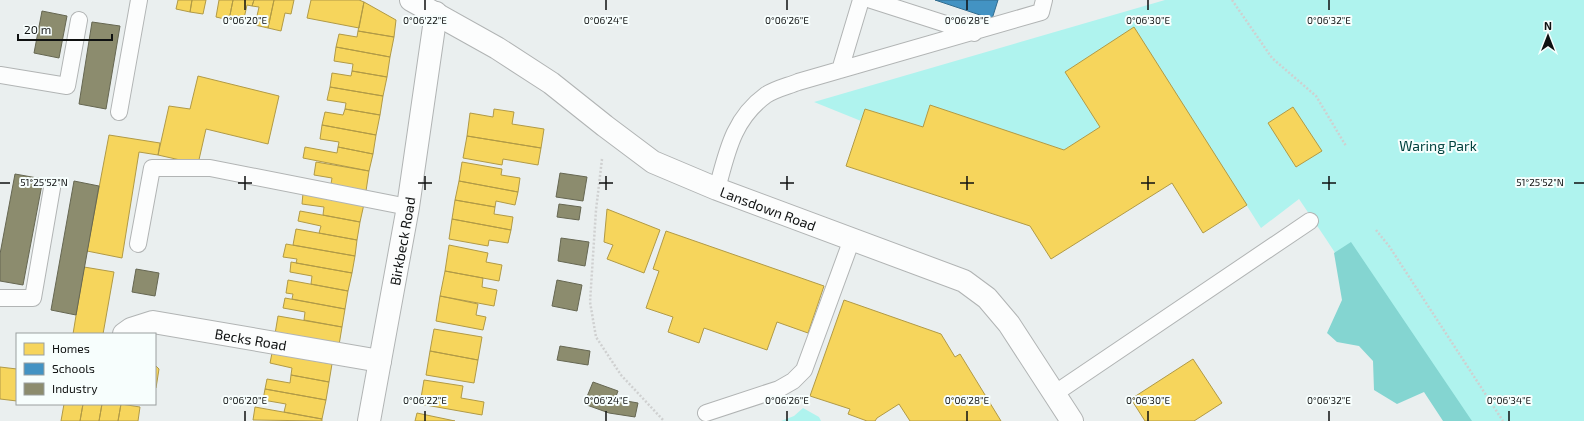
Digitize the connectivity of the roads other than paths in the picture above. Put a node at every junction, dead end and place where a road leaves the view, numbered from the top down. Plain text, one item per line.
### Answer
1 (139, 0) edge
2 (411, 0) edge
3 (861, 0) edge
4 (871, 0) edge
5 (1044, 0) edge
6 (436, 13) junction
7 (80, 20) dead end
8 (974, 33) junction
9 (840, 70) junction
10 (0, 75) edge
11 (120, 112) dead end
12 (52, 188) dead end
13 (717, 189) junction
14 (408, 207) junction
15 (1310, 221) dead end
16 (852, 239) junction
17 (138, 244) dead end
18 (0, 298) edge
19 (125, 333) edge
20 (380, 361) junction
21 (1054, 394) junction
22 (706, 413) dead end
23 (368, 421) edge
24 (1072, 421) edge

1 - 11 lane
2 - 6 street, Lansdown Road
3 - 9 lane
4 - 8 lane
5 - 8 lane
6 - 13 street, Lansdown Road
6 - 14 street, Birkbeck Road
7 - 10 lane
8 - 9 lane
9 - 13 lane
12 - 18 lane
13 - 16 street, Lansdown Road
14 - 17 lane
14 - 20 street, Birkbeck Road
15 - 21 lane
16 - 21 street, Lansdown Road
16 - 22 lane
19 - 20 street, Becks Road
20 - 23 street, Birkbeck Road
21 - 24 street, Lansdown Road

